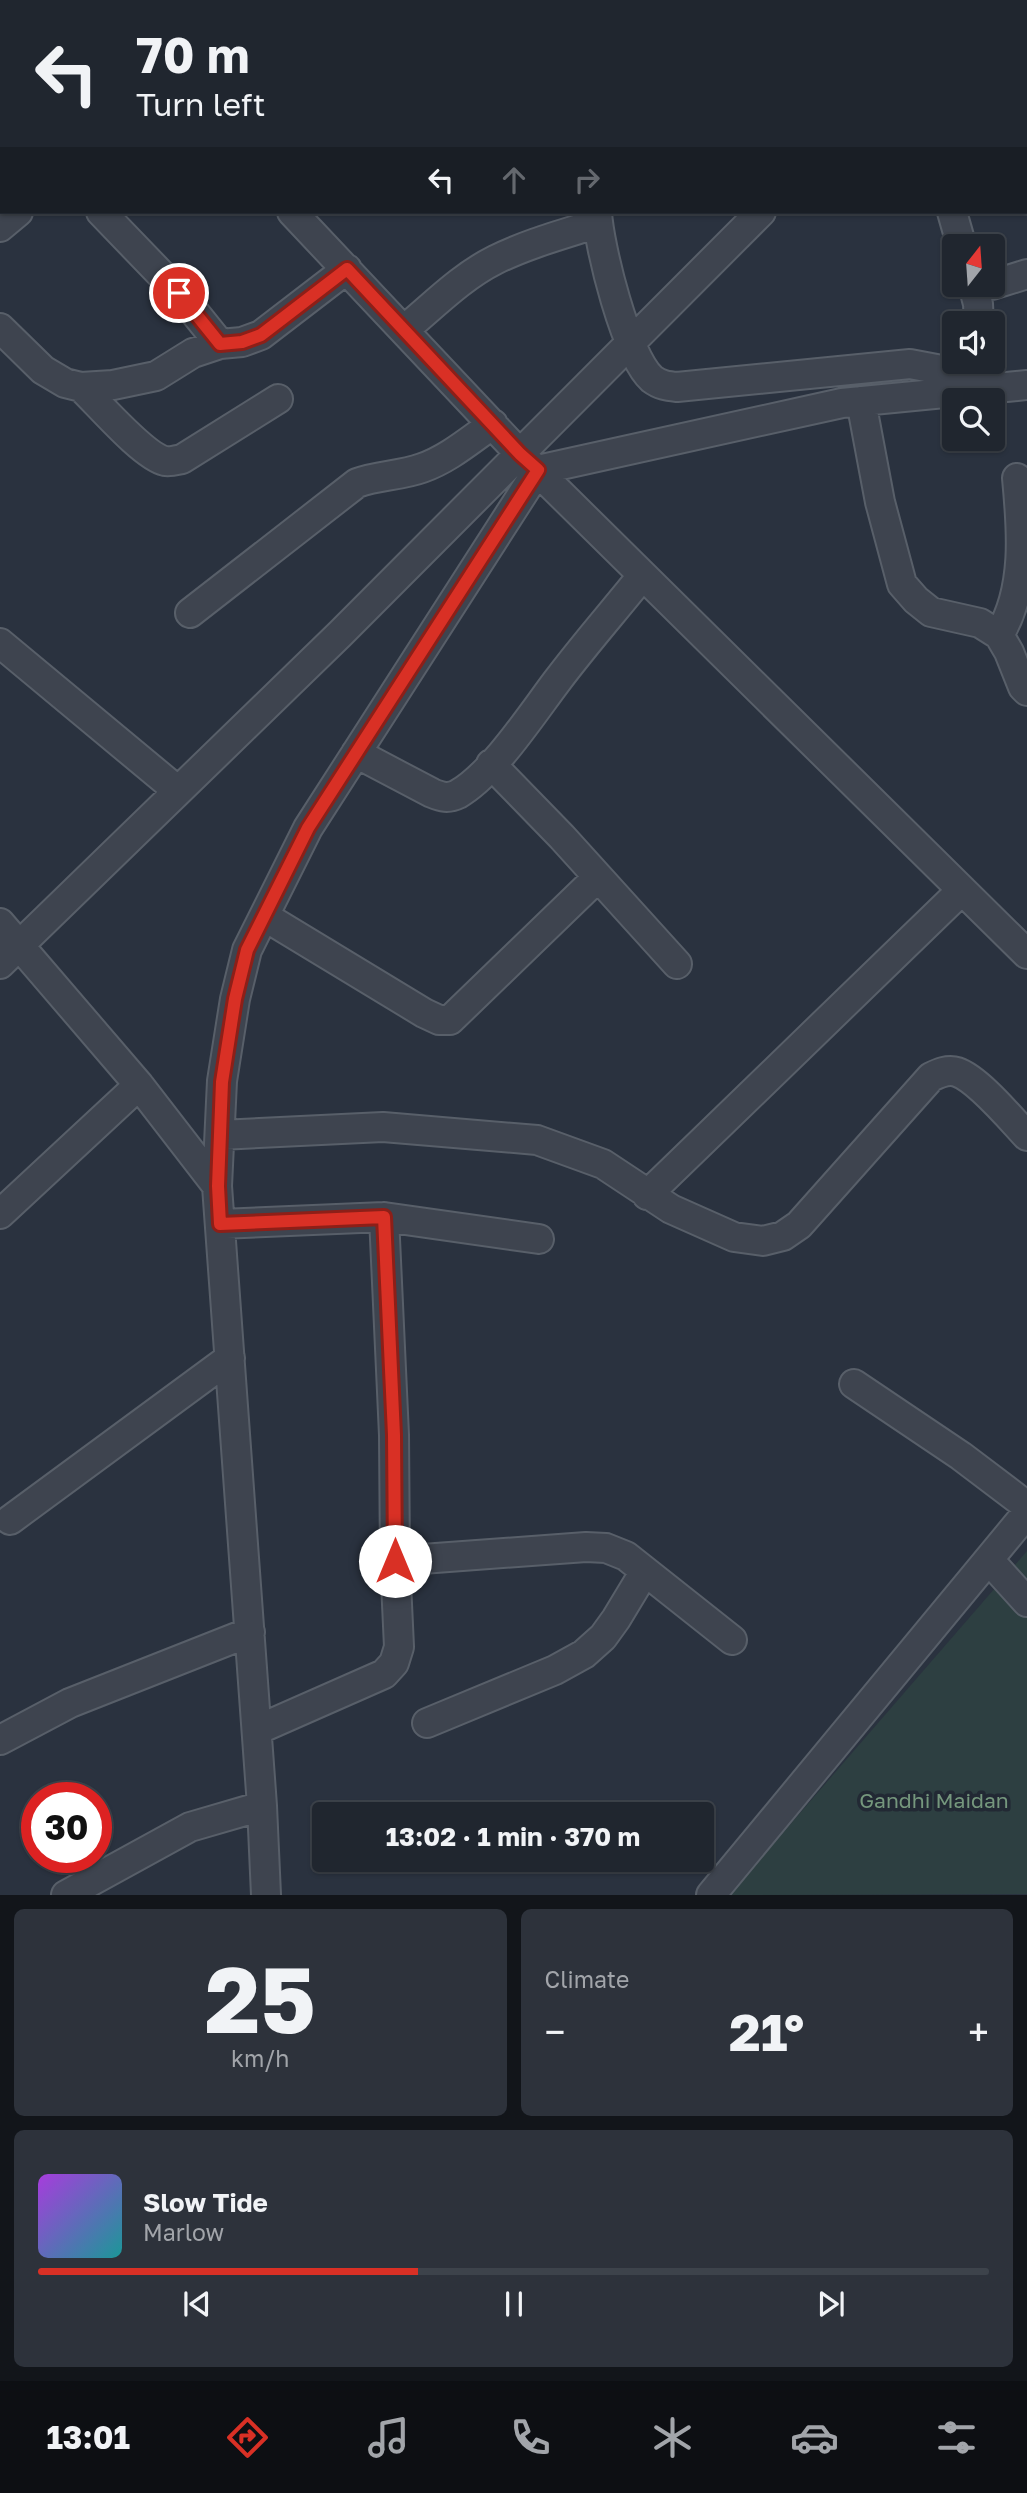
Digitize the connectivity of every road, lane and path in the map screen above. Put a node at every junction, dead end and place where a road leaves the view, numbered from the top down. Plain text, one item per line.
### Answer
1 (16, 214) edge
2 (103, 214) edge
3 (294, 214) edge
4 (759, 214) edge
5 (953, 214) edge
6 (598, 218) edge
7 (0, 227) edge
8 (958, 234) edge
9 (347, 269) junction
10 (1027, 274) edge
11 (1005, 280) edge
12 (0, 328) edge
13 (404, 330) junction
14 (220, 344) junction
15 (629, 344) junction
16 (1027, 385) edge
17 (81, 387) junction
18 (971, 388) edge
19 (995, 388) edge
20 (942, 393) edge
21 (278, 399) dead end
22 (861, 401) junction
23 (493, 424) junction
24 (529, 462) junction
25 (1017, 478) dead end
26 (642, 576) junction
27 (190, 613) dead end
28 (999, 635) junction
29 (0, 643) edge
30 (1027, 691) edge
31 (356, 753) junction
32 (491, 764) junction
33 (178, 791) junction
34 (598, 877) junction
35 (962, 890) junction
36 (264, 916) junction
37 (0, 923) edge
38 (1027, 954) edge
39 (10, 955) edge
40 (677, 964) dead end
41 (139, 1085) junction
42 (220, 1135) junction
43 (1027, 1136) edge
44 (218, 1186) junction
45 (647, 1195) junction
46 (0, 1214) edge
47 (384, 1217) junction
48 (220, 1224) junction
49 (539, 1239) dead end
50 (230, 1357) junction
51 (854, 1384) dead end
52 (1027, 1506) edge
53 (1027, 1513) edge
54 (10, 1520) dead end
55 (989, 1560) junction
56 (395, 1561) junction
57 (645, 1571) junction
58 (1027, 1602) edge
59 (250, 1632) junction
60 (732, 1640) dead end
61 (428, 1723) dead end
62 (257, 1730) junction
63 (0, 1740) edge
64 (262, 1806) junction
65 (66, 1895) edge
66 (266, 1895) edge
67 (711, 1895) edge

1 - 7 street
2 - 14 street
3 - 9 street
4 - 15 street
5 - 8 street
6 - 13 street
6 - 15 street
9 - 13 street
9 - 14 street
10 - 11 street
12 - 17 street
13 - 23 street
14 - 17 street
15 - 18 street
15 - 24 street
16 - 19 street
17 - 21 street
20 - 22 street
22 - 24 street
22 - 28 street
23 - 24 street
23 - 27 street
24 - 26 street
24 - 31 street
24 - 33 street
25 - 28 street
26 - 32 street
26 - 35 street
28 - 30 street
29 - 33 street
31 - 32 street
31 - 36 street
32 - 34 street
33 - 39 street
34 - 36 street
34 - 40 street
35 - 38 street
35 - 45 street
36 - 42 street
37 - 39 street
39 - 41 street
41 - 44 street
41 - 46 street
42 - 44 street
42 - 45 street
43 - 45 street
44 - 48 street
47 - 48 street
47 - 49 street
47 - 56 street
48 - 50 street
50 - 54 street
50 - 59 street
51 - 52 street
53 - 55 street
55 - 58 street
55 - 67 street
56 - 57 street
56 - 62 street
57 - 60 street
57 - 61 street
59 - 62 street
59 - 63 street
62 - 64 street
64 - 65 street
64 - 66 street

